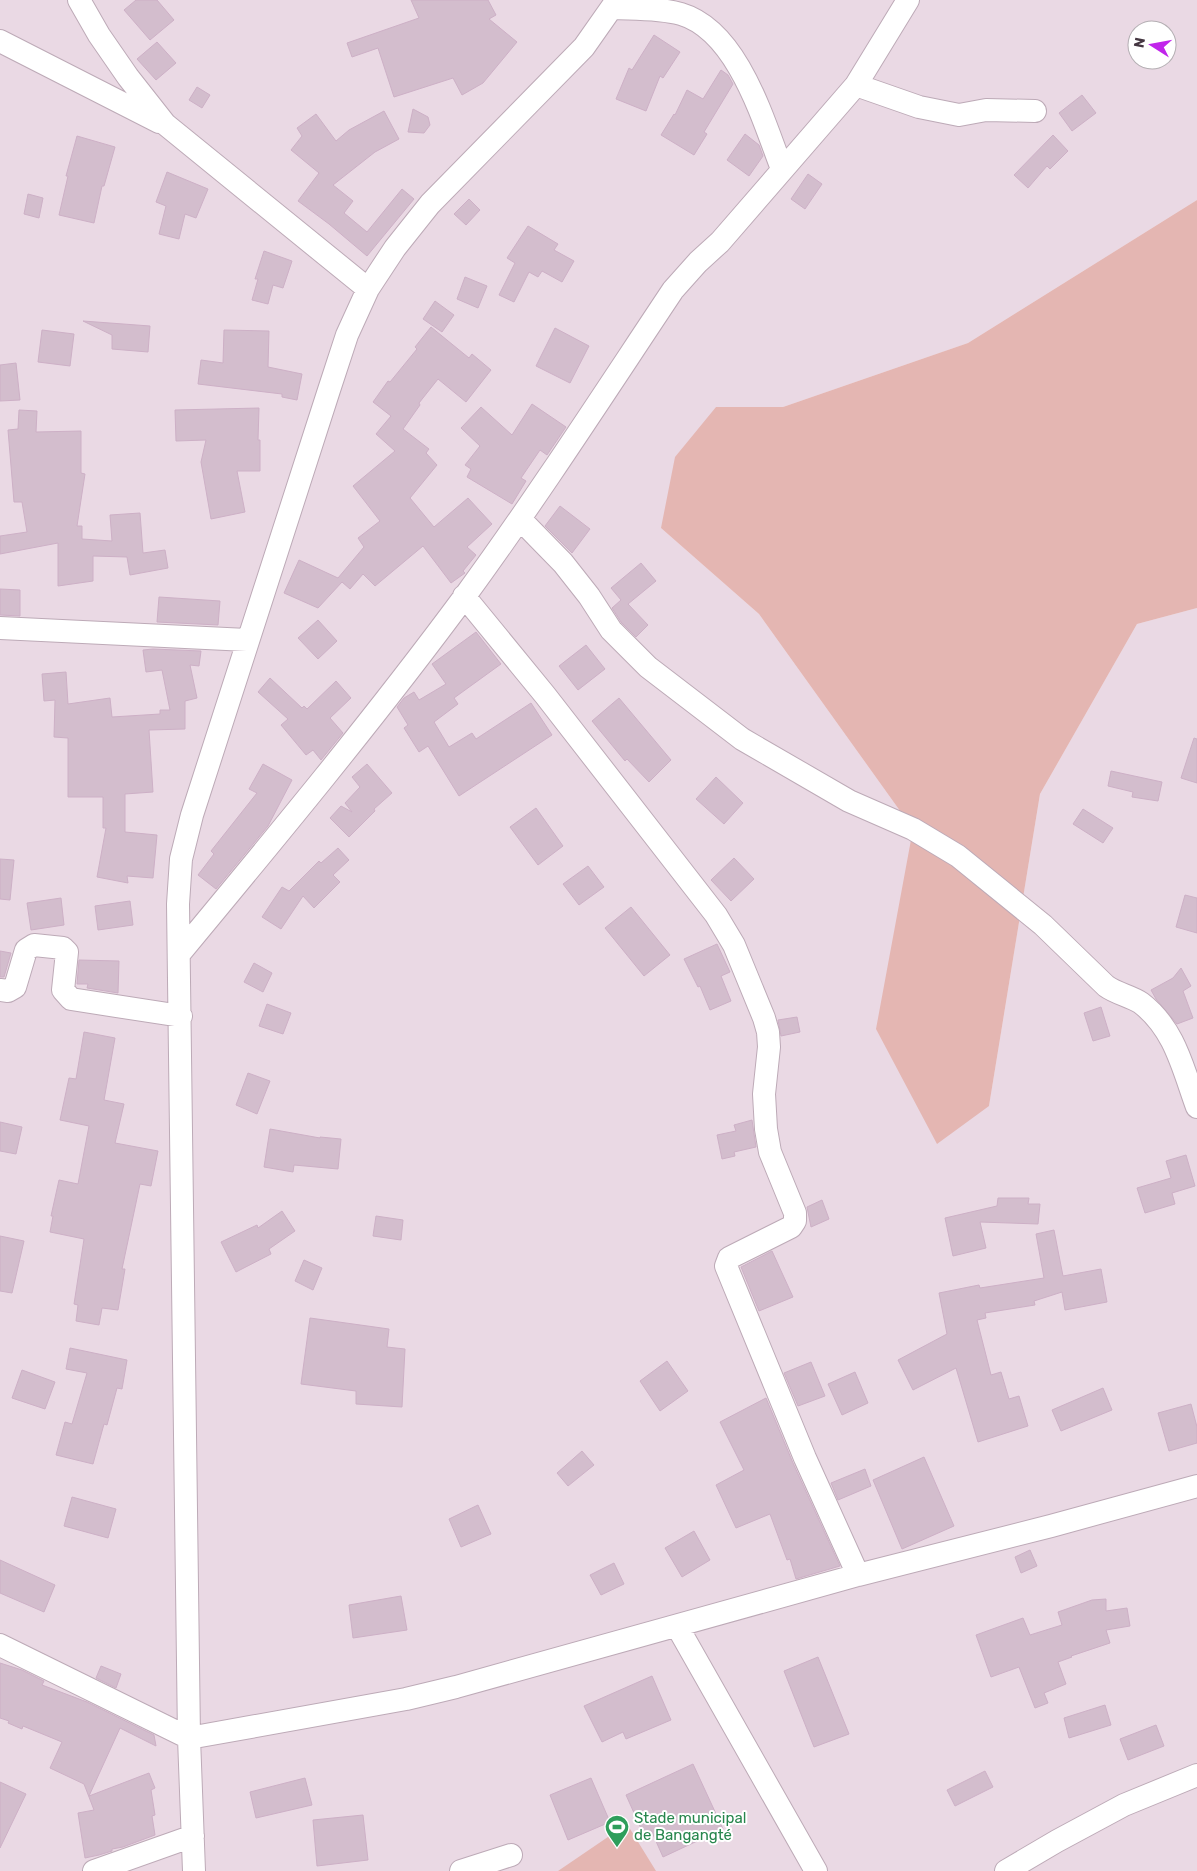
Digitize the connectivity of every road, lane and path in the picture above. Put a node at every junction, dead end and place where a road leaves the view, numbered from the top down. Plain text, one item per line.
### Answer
1 (79, 0) edge
2 (908, 0) edge
3 (615, 4) edge
4 (0, 41) edge
5 (856, 85) junction
6 (1035, 111) dead end
7 (165, 124) junction
8 (782, 169) junction
9 (368, 289) junction
10 (520, 520) junction
11 (464, 596) junction
12 (0, 628) edge
13 (247, 640) junction
14 (180, 953) junction
15 (0, 990) edge
16 (181, 1016) junction
17 (1197, 1108) edge
18 (1197, 1486) edge
19 (858, 1576) junction
20 (677, 1626) junction
21 (0, 1645) edge
22 (189, 1738) junction
23 (1197, 1775) edge
24 (193, 1836) junction
25 (511, 1855) dead end
26 (94, 1871) edge
27 (194, 1871) edge
28 (460, 1871) edge
29 (816, 1871) edge
30 (1006, 1871) edge

1 - 7 street
2 - 5 street
3 - 8 street
3 - 9 street
4 - 7 street
5 - 6 street
5 - 8 street
7 - 9 street
8 - 10 street
9 - 13 street
10 - 11 street
10 - 17 street
11 - 14 street
11 - 19 street
12 - 13 street
13 - 14 street
14 - 16 street
15 - 16 street
16 - 22 street
18 - 19 street
19 - 20 street
20 - 22 street
20 - 29 street
21 - 22 street
22 - 24 street
23 - 30 street
24 - 26 street
24 - 27 street
25 - 28 street

